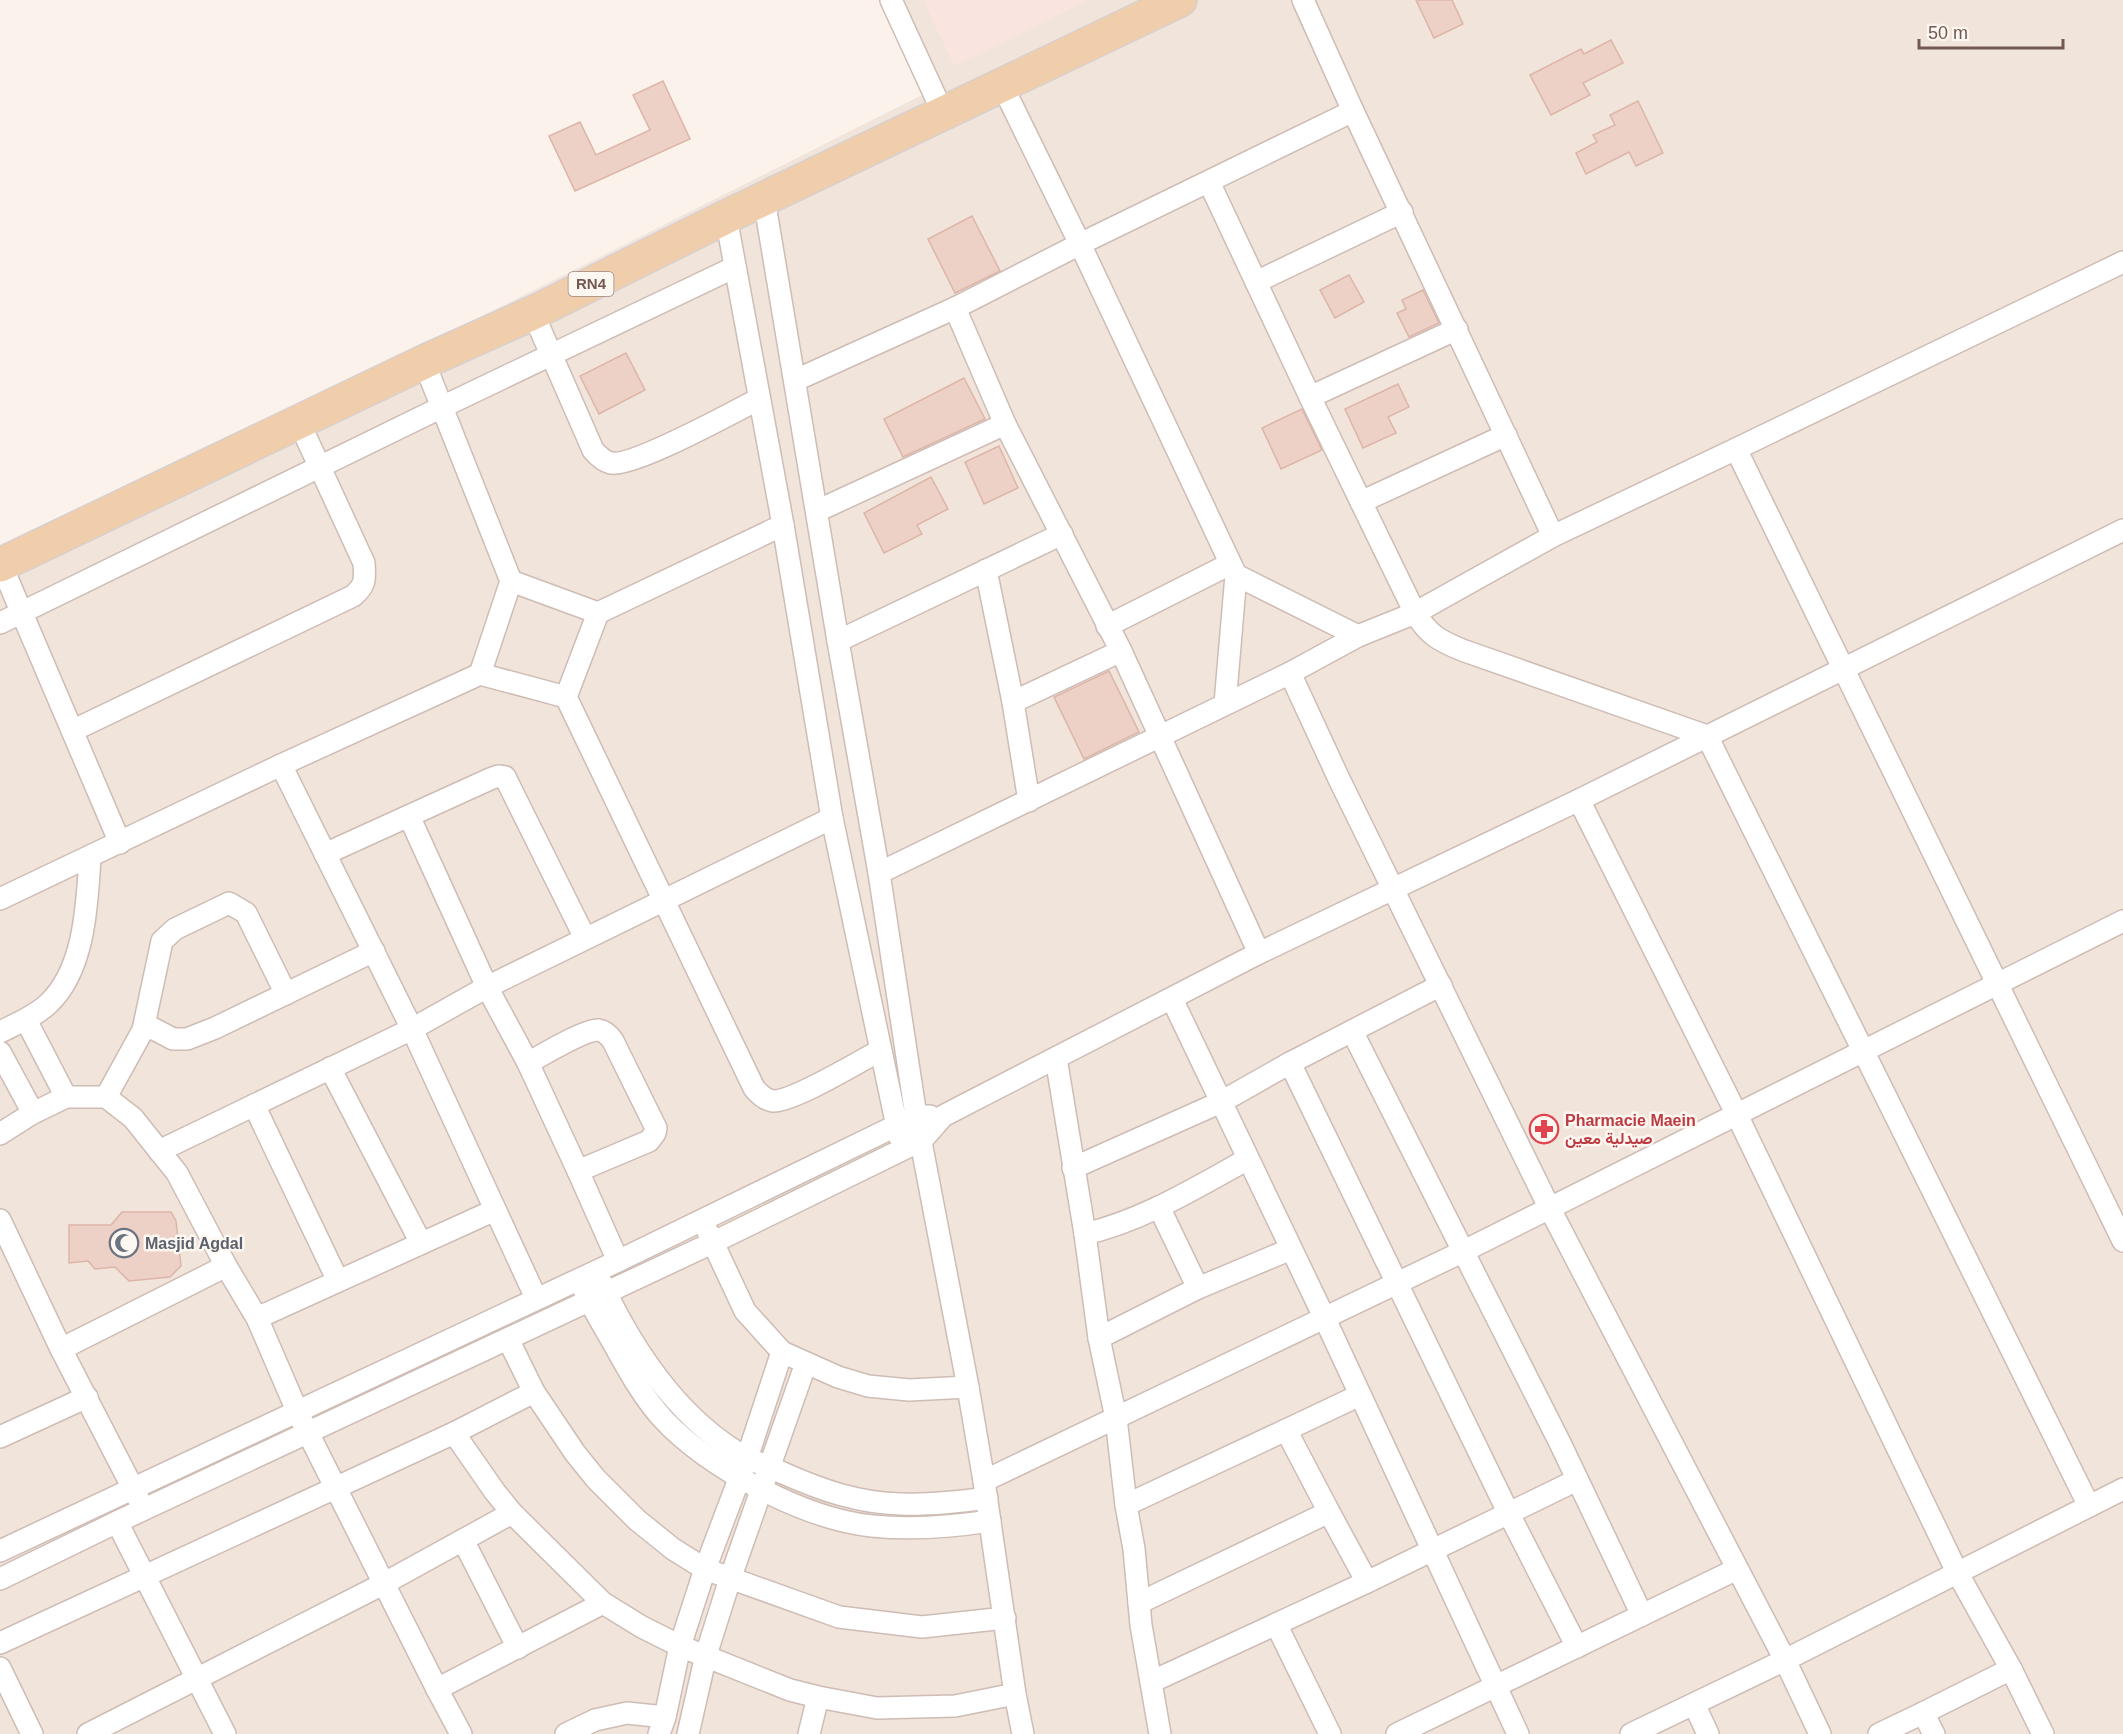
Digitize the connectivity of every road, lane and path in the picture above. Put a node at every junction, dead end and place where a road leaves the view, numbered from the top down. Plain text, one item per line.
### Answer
1 (891, 0) edge
2 (1180, 0) edge
3 (1303, 0) edge
4 (1002, 85) junction
5 (1353, 111) junction
6 (944, 113) junction
7 (1209, 182) junction
8 (764, 199) junction
9 (1402, 212) junction
10 (726, 217) junction
11 (1080, 244) junction
12 (735, 267) junction
13 (2121, 269) edge
14 (1256, 282) junction
15 (955, 308) junction
16 (532, 313) junction
17 (1457, 329) junction
18 (551, 355) junction
19 (424, 362) junction
20 (796, 380) junction
21 (1310, 397) junction
22 (759, 399) junction
23 (442, 407) junction
24 (299, 422) junction
25 (1005, 424) junction
26 (1506, 435) junction
27 (1736, 449) junction
28 (319, 466) junction
29 (1361, 502) junction
30 (817, 511) junction
31 (783, 525) junction
32 (2123, 530) edge
33 (1062, 534) junction
34 (1553, 536) junction
35 (1, 564) edge
36 (1233, 569) junction
37 (986, 570) junction
38 (511, 580) junction
39 (23, 612) junction
40 (598, 613) junction
41 (1415, 613) junction
42 (0, 623) edge
43 (1107, 626) junction
44 (1358, 636) junction
45 (838, 641) junction
46 (1121, 651) junction
47 (1845, 669) junction
48 (1290, 673) junction
49 (480, 674) junction
50 (566, 697) junction
51 (1012, 702) junction
52 (1225, 704) junction
53 (74, 730) junction
54 (1160, 736) junction
55 (1707, 736) junction
56 (281, 765) junction
57 (1579, 800) junction
58 (1029, 801) junction
59 (409, 816) junction
60 (832, 818) junction
61 (120, 843) junction
62 (325, 854) junction
63 (90, 858) junction
64 (879, 873) junction
65 (1394, 888) junction
66 (0, 899) edge
67 (664, 901) junction
68 (2123, 921) edge
69 (585, 938) junction
70 (374, 951) junction
71 (1259, 953) junction
72 (1997, 984) junction
73 (1441, 985) junction
74 (487, 987) junction
75 (286, 994) junction
76 (1172, 999) junction
77 (26, 1020) junction
78 (412, 1029) junction
79 (143, 1030) junction
80 (1352, 1031) junction
81 (0, 1032) edge
82 (879, 1051) junction
83 (0, 1052) edge
84 (1862, 1052) junction
85 (1056, 1058) junction
86 (528, 1063) junction
87 (1290, 1063) junction
88 (330, 1068) junction
89 (66, 1097) junction
90 (106, 1097) junction
91 (1221, 1102) junction
92 (254, 1105) junction
93 (33, 1113) junction
94 (1737, 1115) junction
95 (916, 1116) junction
96 (943, 1116) junction
97 (896, 1125) junction
98 (0, 1134) edge
99 (922, 1140) junction
100 (901, 1149) junction
101 (159, 1150) junction
102 (1248, 1159) junction
103 (1073, 1168) junction
104 (578, 1171) junction
105 (1159, 1207) junction
106 (1550, 1209) junction
107 (495, 1210) junction
108 (703, 1220) junction
109 (1, 1226) edge
110 (1085, 1234) junction
111 (2123, 1241) edge
112 (712, 1243) junction
113 (421, 1244) junction
114 (1291, 1249) junction
115 (1464, 1251) junction
116 (618, 1261) junction
117 (226, 1266) junction
118 (587, 1275) junction
119 (338, 1281) junction
120 (1397, 1284) junction
121 (1198, 1288) junction
122 (598, 1296) junction
123 (536, 1298) junction
124 (257, 1318) junction
125 (1324, 1319) junction
126 (1099, 1338) junction
127 (508, 1339) junction
128 (62, 1349) junction
129 (782, 1352) junction
130 (806, 1363) junction
131 (968, 1387) junction
132 (534, 1392) junction
133 (1360, 1395) junction
134 (87, 1397) junction
135 (298, 1413) junction
136 (1116, 1418) junction
137 (1286, 1430) junction
138 (454, 1432) junction
139 (307, 1433) junction
140 (0, 1437) edge
141 (743, 1467) junction
142 (770, 1467) junction
143 (1577, 1480) junction
144 (336, 1487) junction
145 (761, 1488) junction
146 (133, 1489) junction
147 (2123, 1489) edge
148 (986, 1490) junction
149 (1126, 1505) junction
150 (2089, 1506) junction
151 (144, 1509) junction
152 (1329, 1512) junction
153 (513, 1513) junction
154 (1509, 1514) junction
155 (990, 1521) junction
156 (117, 1522) junction
157 (463, 1540) junction
158 (1433, 1550) junction
159 (0, 1551) edge
160 (705, 1569) junction
161 (1737, 1569) junction
162 (1957, 1572) junction
163 (146, 1577) junction
164 (0, 1579) edge
165 (730, 1579) junction
166 (1367, 1582) junction
167 (383, 1584) junction
168 (603, 1603) junction
169 (1139, 1603) junction
170 (1642, 1615) junction
171 (1005, 1618) junction
172 (1276, 1624) junction
173 (0, 1643) edge
174 (680, 1646) junction
175 (1577, 1647) junction
176 (518, 1648) junction
177 (706, 1655) junction
178 (1785, 1660) junction
179 (0, 1668) edge
180 (2011, 1669) junction
181 (196, 1679) junction
182 (1151, 1682) junction
183 (1496, 1686) junction
184 (437, 1689) junction
185 (1015, 1694) junction
186 (818, 1697) junction
187 (1694, 1704) junction
188 (1923, 1713) junction
189 (662, 1725) edge
190 (32, 1734) edge
191 (88, 1734) edge
192 (225, 1734) edge
193 (461, 1734) edge
194 (566, 1734) edge
195 (688, 1734) edge
196 (808, 1734) edge
197 (1023, 1734) edge
198 (1160, 1734) edge
199 (1330, 1734) edge
200 (1397, 1734) edge
201 (1518, 1734) edge
202 (1631, 1734) edge
203 (1708, 1734) edge
204 (1820, 1734) edge
205 (1879, 1734) edge
206 (1934, 1734) edge
207 (2043, 1734) edge

1 - 6 street
2 - 4 main road, RN4
3 - 5 street
4 - 6 main road, RN4
4 - 11 street
5 - 7 street
5 - 9 street
6 - 8 main road, RN4
7 - 11 street
7 - 14 street
8 - 10 main road, RN4
8 - 20 street
9 - 14 street
9 - 17 street
10 - 12 street
10 - 16 main road, RN4
11 - 15 street
11 - 36 street
12 - 18 street
12 - 22 street
13 - 27 street
14 - 21 street
15 - 20 street
15 - 25 street
16 - 18 street
16 - 19 main road, RN4
17 - 21 street
17 - 26 street
18 - 22 street
18 - 23 street
19 - 23 street
19 - 24 main road, RN4
20 - 30 street
21 - 29 street
22 - 31 street
23 - 28 street
23 - 38 street
24 - 28 street
24 - 35 main road, RN4
25 - 30 street
25 - 33 street
26 - 29 street
26 - 34 street
27 - 34 street
27 - 47 street
28 - 39 street
28 - 53 street
29 - 41 street
30 - 45 street
31 - 40 street
31 - 60 street
32 - 47 street
33 - 37 street
33 - 43 street
34 - 41 street
35 - 39 street
36 - 43 street
36 - 44 street
36 - 52 street
37 - 45 street
37 - 51 street
38 - 40 street
38 - 49 street
39 - 42 street
39 - 53 street
40 - 50 street
41 - 44 street
41 - 55 street
43 - 46 street
44 - 48 street
45 - 64 street
46 - 51 street
46 - 54 street
47 - 55 street
47 - 72 street
48 - 52 street
48 - 65 street
49 - 50 street
49 - 56 street
50 - 67 street
51 - 58 street
52 - 54 street
53 - 61 street
54 - 58 street
54 - 71 street
55 - 57 street
55 - 84 street
56 - 61 street
56 - 62 street
57 - 65 street
57 - 94 street
58 - 64 street
59 - 62 street
59 - 69 street
59 - 74 street
60 - 67 street
60 - 82 street
61 - 63 street
62 - 70 street
63 - 66 street
63 - 77 street
64 - 95 street
65 - 71 street
65 - 73 street
67 - 69 street
67 - 82 street
68 - 72 street
69 - 74 street
70 - 75 street
70 - 78 street
71 - 76 street
72 - 84 street
72 - 111 street
73 - 80 street
73 - 106 street
74 - 78 street
74 - 86 street
75 - 79 street
75 - 79 street
76 - 85 street
76 - 91 street
77 - 81 street
77 - 89 street
78 - 88 street
78 - 107 street
79 - 90 street
80 - 87 street
80 - 115 street
82 - 97 street
83 - 93 street
84 - 94 street
84 - 150 street
85 - 96 street
85 - 103 street
86 - 104 street
86 - 104 street
87 - 91 street
87 - 120 street
88 - 92 street
88 - 113 street
89 - 90 street
89 - 93 street
90 - 101 street
91 - 102 street
91 - 103 street
92 - 101 street
92 - 119 street
93 - 98 street
94 - 106 street
94 - 162 street
95 - 96 street
95 - 97 street
95 - 99 street
96 - 99 street
97 - 100 street
97 - 108 street
99 - 100 street
99 - 131 street
100 - 112 street
101 - 117 street
102 - 105 street
102 - 114 street
103 - 110 street
104 - 116 street
105 - 110 street
105 - 121 street
106 - 115 street
106 - 161 street
107 - 113 street
107 - 123 street
108 - 112 street
108 - 116 street
109 - 128 street
110 - 126 street
112 - 122 street
112 - 129 street
113 - 119 street
114 - 121 street
114 - 125 street
115 - 120 street
115 - 143 street
116 - 118 street
117 - 124 street
117 - 128 street
118 - 122 street
118 - 123 street
119 - 124 street
120 - 125 street
120 - 154 street
121 - 126 street
122 - 127 street
122 - 141 street
123 - 135 street
124 - 135 street
125 - 133 street
125 - 136 street
126 - 136 street
127 - 132 street
127 - 139 street
128 - 134 street
129 - 130 street
129 - 141 street
130 - 131 street
130 - 142 street
131 - 148 street
132 - 138 street
132 - 160 street
133 - 137 street
133 - 158 street
134 - 140 street
134 - 146 street
135 - 139 street
135 - 146 street
136 - 148 street
136 - 149 street
137 - 149 street
137 - 152 street
138 - 144 street
138 - 153 street
139 - 144 street
139 - 151 street
141 - 142 street
141 - 145 street
141 - 160 street
142 - 145 street
142 - 148 street
143 - 154 street
143 - 170 street
144 - 163 street
144 - 167 street
145 - 155 street
145 - 165 street
146 - 151 street
146 - 159 street
147 - 150 street
148 - 155 street
149 - 169 street
150 - 162 street
151 - 156 street
152 - 166 street
152 - 169 street
153 - 157 street
153 - 168 street
154 - 158 street
154 - 175 street
155 - 171 street
156 - 163 street
156 - 164 street
157 - 167 street
157 - 176 street
158 - 166 street
158 - 183 street
160 - 165 street
160 - 174 street
161 - 170 street
161 - 178 street
162 - 178 street
162 - 180 street
163 - 173 street
163 - 181 street
165 - 171 street
165 - 177 street
166 - 172 street
167 - 181 street
167 - 184 street
168 - 174 street
168 - 176 street
169 - 182 street
170 - 175 street
171 - 185 street
172 - 182 street
172 - 199 street
174 - 177 street
174 - 189 street
175 - 183 street
176 - 184 street
177 - 186 street
177 - 195 street
178 - 187 street
178 - 204 street
179 - 190 street
180 - 188 street
180 - 207 street
181 - 191 street
181 - 192 street
182 - 198 street
183 - 200 street
183 - 201 street
184 - 193 street
185 - 186 street
185 - 197 street
186 - 196 street
187 - 202 street
187 - 203 street
188 - 205 street
188 - 206 street
189 - 194 street

